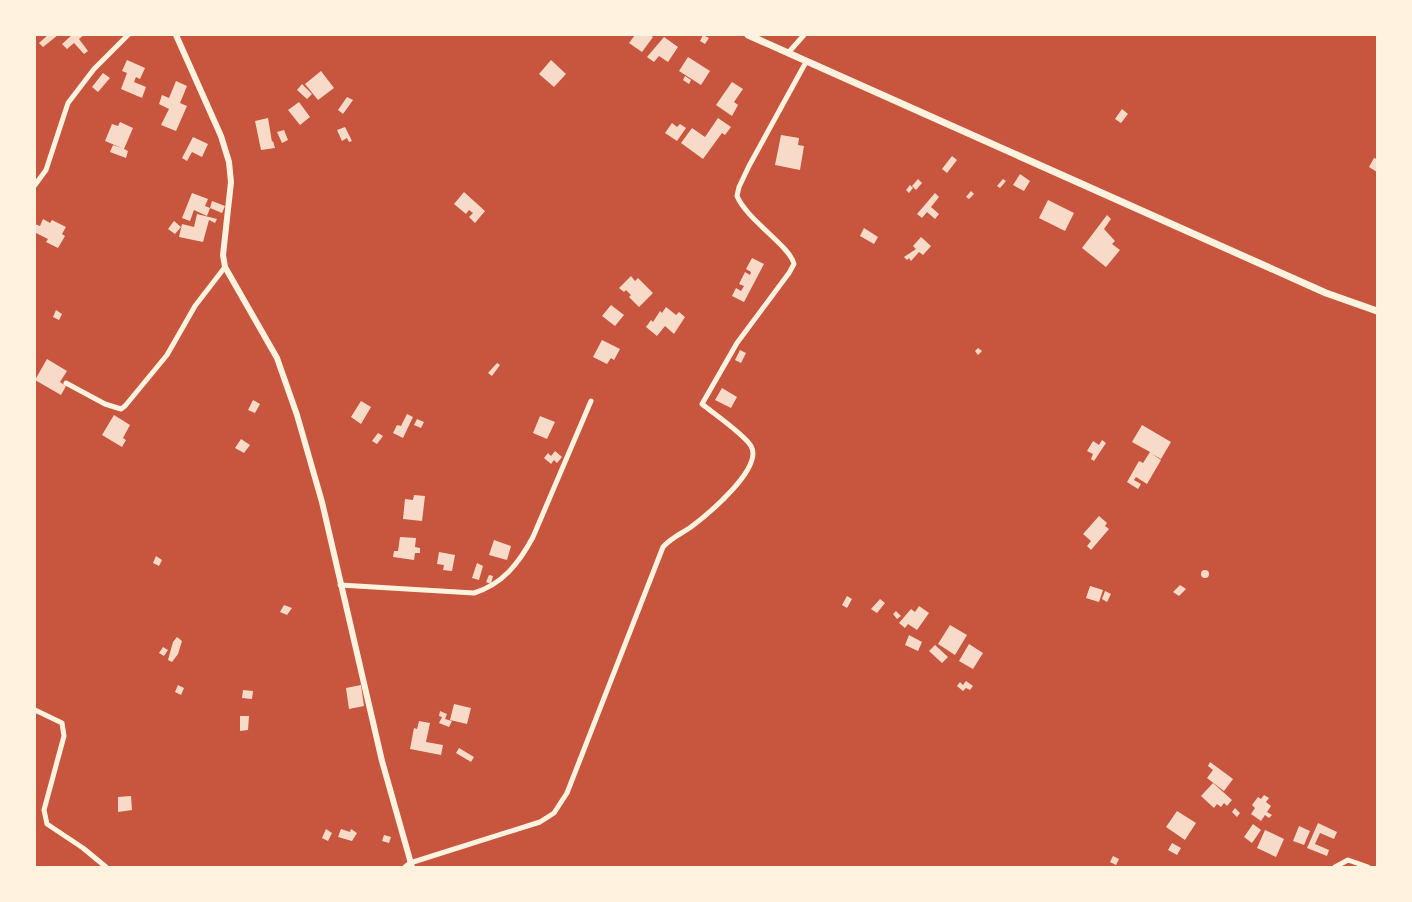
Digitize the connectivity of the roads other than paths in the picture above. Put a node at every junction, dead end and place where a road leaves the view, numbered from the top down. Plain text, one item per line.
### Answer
1 (128, 35) edge
2 (176, 35) edge
3 (748, 35) edge
4 (804, 35) edge
5 (788, 53) junction
6 (806, 62) junction
7 (35, 185) edge
8 (225, 267) junction
9 (1377, 311) edge
10 (66, 383) dead end
11 (591, 401) dead end
12 (339, 585) junction
13 (35, 710) edge
14 (409, 866) edge
15 (106, 867) edge
16 (1335, 867) edge
17 (1368, 867) edge

1 - 7 street
2 - 8 street
3 - 5 main road
4 - 5 street
5 - 6 main road
6 - 9 main road
6 - 14 street
8 - 10 street
8 - 12 street
11 - 12 street
12 - 14 street
13 - 15 street
16 - 17 street

